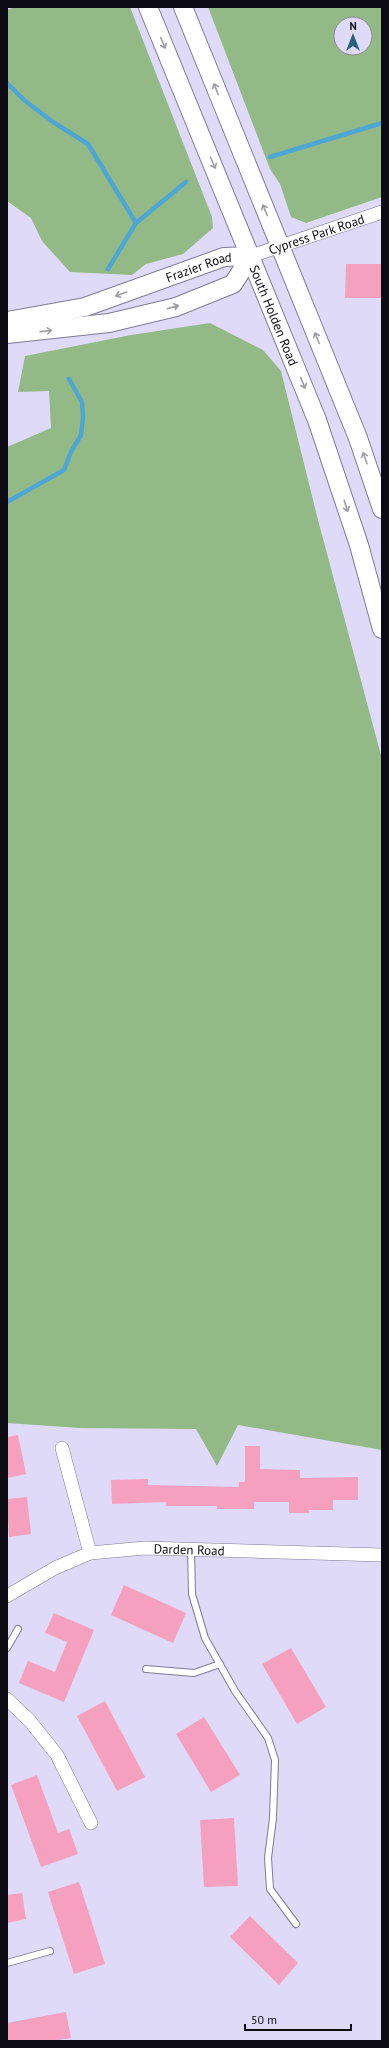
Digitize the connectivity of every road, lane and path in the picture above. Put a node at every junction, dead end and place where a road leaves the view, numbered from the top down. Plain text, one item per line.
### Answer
1 (148, 7) edge
2 (183, 7) edge
3 (382, 212) edge
4 (279, 246) junction
5 (251, 256) junction
6 (7, 321) edge
7 (7, 334) edge
8 (382, 509) edge
9 (382, 629) edge
10 (62, 1448) dead end
11 (190, 1549) junction
12 (90, 1553) junction
13 (382, 1555) edge
14 (7, 1596) edge
15 (18, 1629) dead end
16 (7, 1648) edge
17 (220, 1664) junction
18 (146, 1669) dead end
19 (7, 1700) edge
20 (91, 1823) dead end
21 (296, 1924) dead end
22 (50, 1951) dead end
23 (7, 1963) edge

1 -> 5 main road, South Holden Road
4 -> 2 main road
3 - 4 street, Cypress Park Road
4 - 5 street, Cypress Park Road
8 -> 4 main road
5 -> 6 main road, Frazier Road
7 -> 5 main road, Frazier Road
5 -> 9 main road, South Holden Road
10 - 12 street
11 - 12 street, Darden Road
11 - 13 street, Darden Road
11 - 17 lane
12 - 14 street, Darden Road
15 - 16 lane
17 - 18 lane
17 - 21 lane
19 - 20 street
22 - 23 lane

